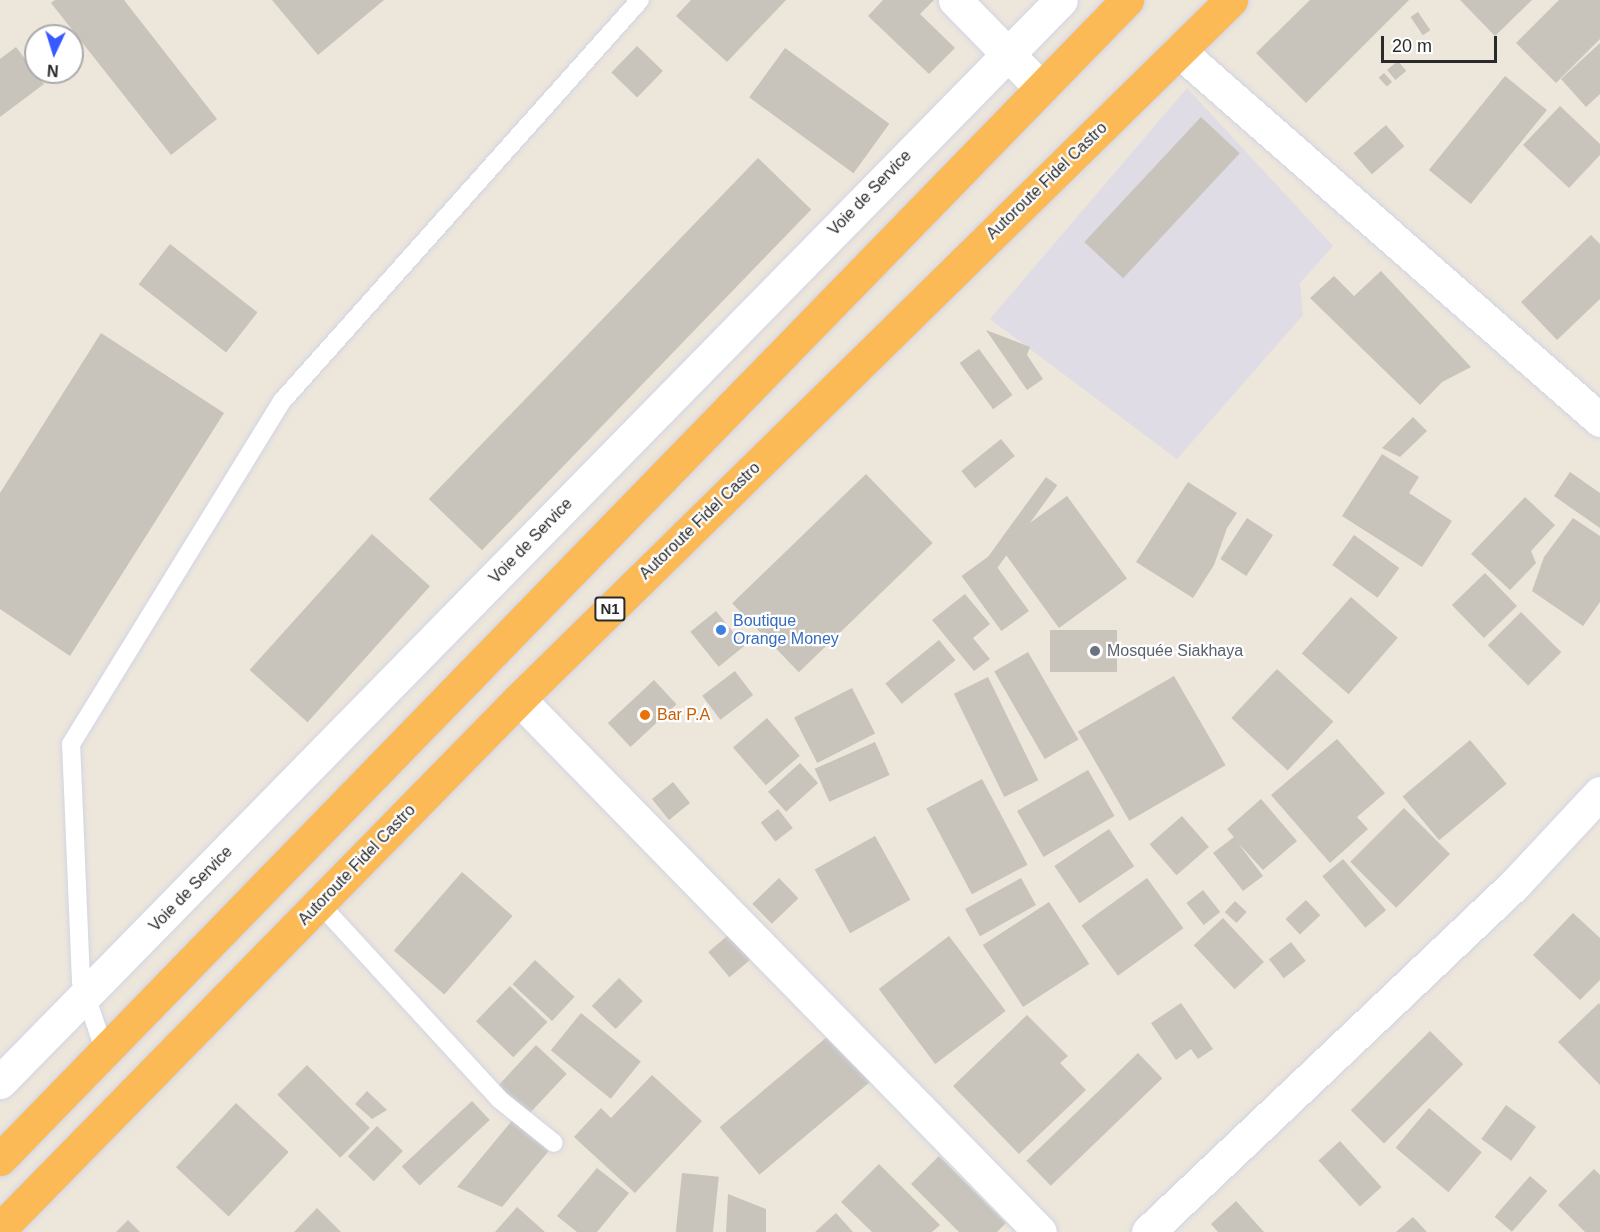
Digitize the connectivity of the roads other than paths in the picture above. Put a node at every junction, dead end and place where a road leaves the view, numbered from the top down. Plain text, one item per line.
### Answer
1 (640, 0) edge
2 (955, 0) edge
3 (1061, 0) edge
4 (1126, 0) edge
5 (1231, 0) edge
6 (1179, 51) junction
7 (1007, 54) junction
8 (1040, 87) junction
9 (1600, 420) edge
10 (519, 699) junction
11 (1600, 793) edge
12 (319, 903) junction
13 (86, 996) junction
14 (104, 1049) junction
15 (0, 1082) edge
16 (554, 1143) dead end
17 (0, 1159) edge
18 (0, 1229) edge
19 (1040, 1232) edge
20 (1148, 1232) edge

1 - 13 lane
2 - 7 street
3 - 7 street, Voie de Service
4 - 8 highway
5 - 6 highway, Autoroute Fidel Castro / N1
6 - 9 street
6 - 10 highway, Autoroute Fidel Castro / N1
7 - 8 street
7 - 13 street, Voie de Service
8 - 14 highway
10 - 12 highway, Autoroute Fidel Castro / N1
10 - 19 street
11 - 20 street
12 - 16 lane
12 - 18 highway, Autoroute Fidel Castro / N1
13 - 14 lane
13 - 15 street, Voie de Service
14 - 17 highway

